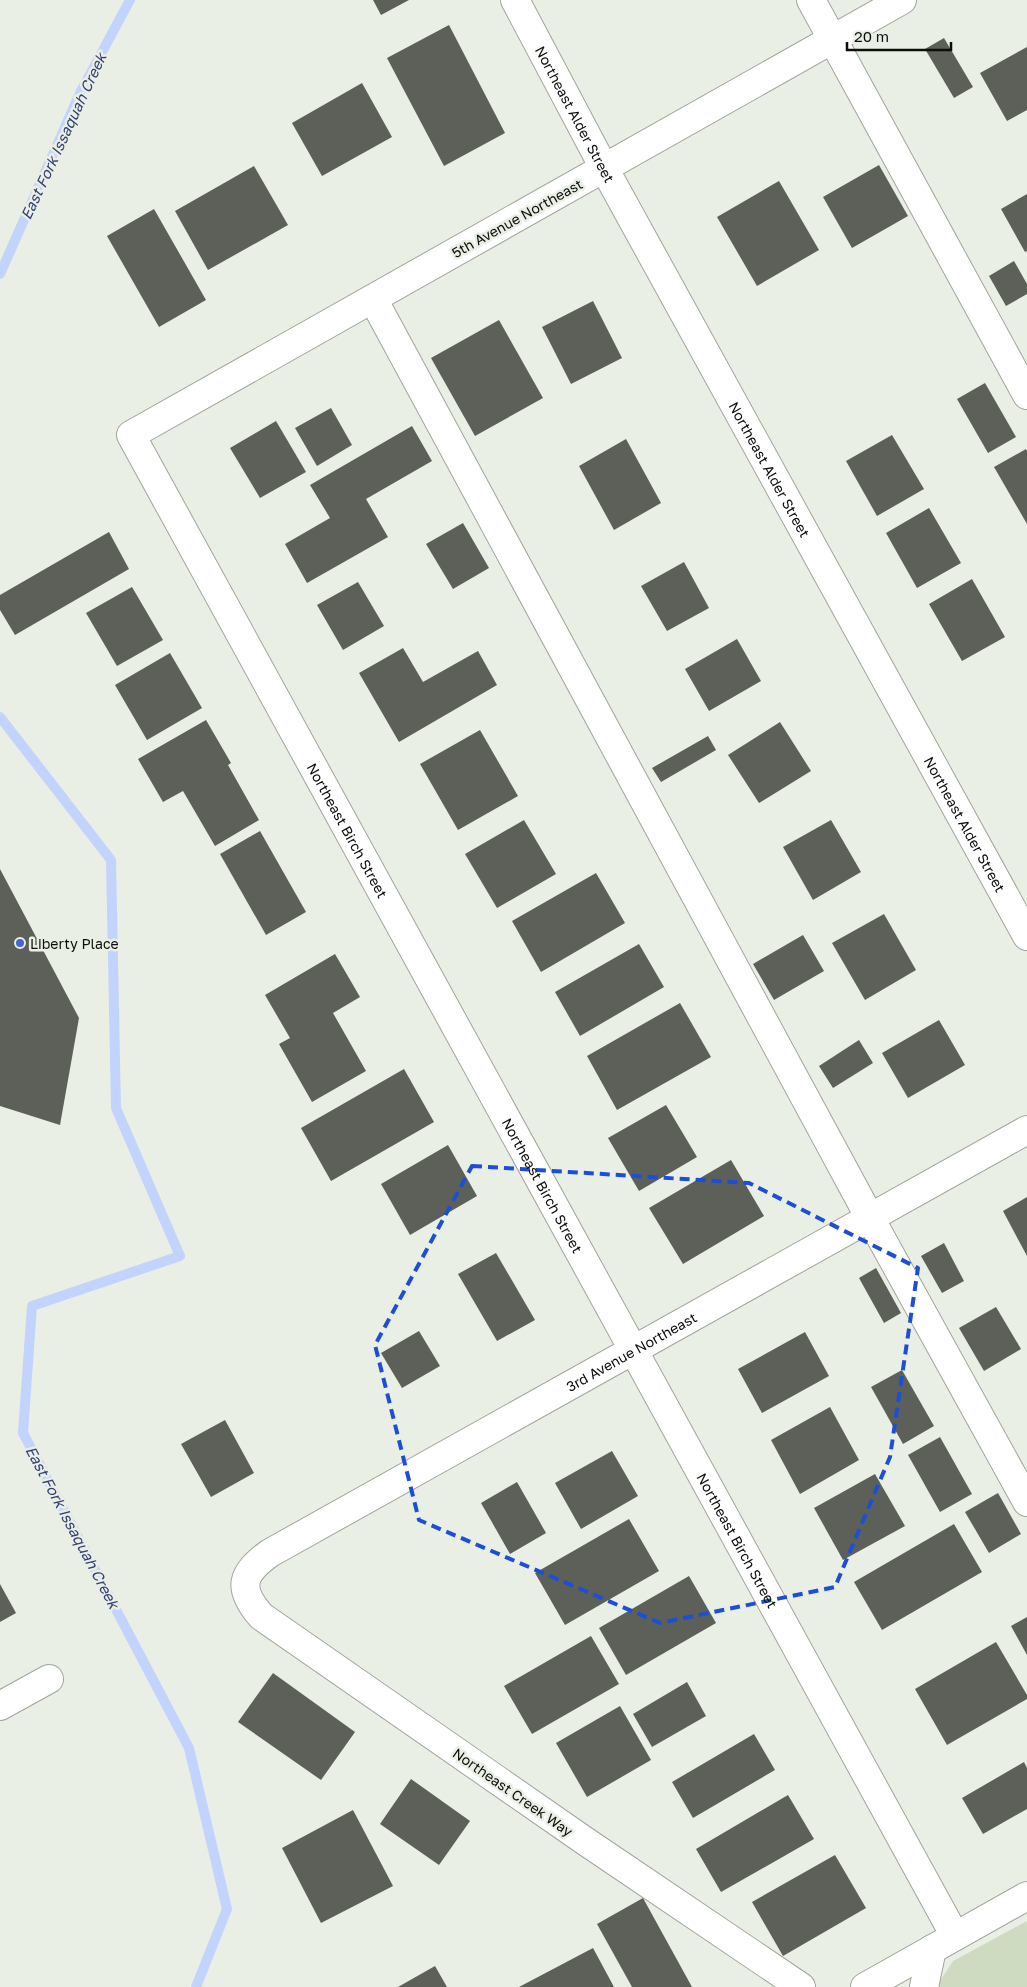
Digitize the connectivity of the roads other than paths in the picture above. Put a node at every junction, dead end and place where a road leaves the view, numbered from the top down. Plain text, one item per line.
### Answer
1 (514, 0) edge
2 (810, 0) edge
3 (902, 0) edge
4 (832, 40) junction
5 (604, 168) junction
6 (373, 299) junction
7 (1027, 395) edge
8 (131, 435) joint
9 (1027, 936) edge
10 (1027, 1130) edge
11 (870, 1218) junction
12 (632, 1350) junction
13 (1027, 1502) edge
14 (245, 1581) joint
15 (49, 1679) dead end
16 (0, 1706) edge
17 (1027, 1896) edge
18 (944, 1942) junction
19 (801, 1987) edge
20 (865, 1987) edge
21 (924, 1987) edge

1 - 5 street, Northeast Alder Street
2 - 4 street
3 - 4 street, 5th Avenue Northeast
4 - 5 street, 5th Avenue Northeast
4 - 7 street
5 - 6 street, 5th Avenue Northeast
5 - 9 street, Northeast Alder Street
6 - 8 street, 5th Avenue Northeast
6 - 11 street
8 - 12 street, Northeast Birch Street
10 - 11 street, 3rd Avenue Northeast
11 - 12 street, 3rd Avenue Northeast
11 - 13 street
12 - 14 street, 3rd Avenue Northeast
12 - 18 street, Northeast Birch Street
14 - 19 street, Northeast Creek Way
15 - 16 street
17 - 18 street
18 - 20 street
18 - 21 street

